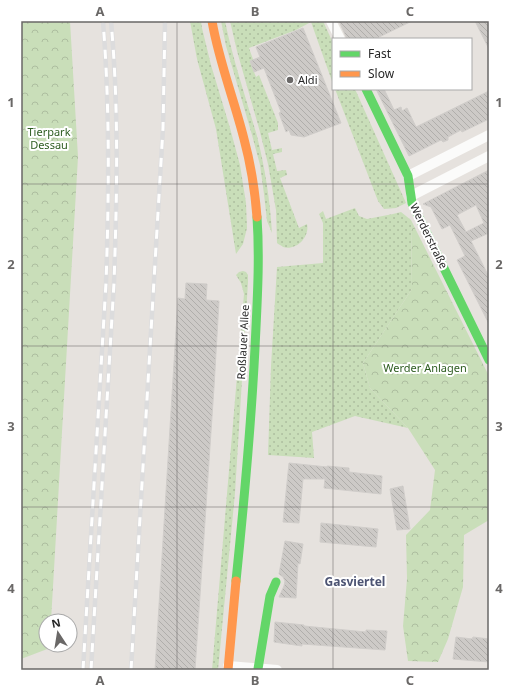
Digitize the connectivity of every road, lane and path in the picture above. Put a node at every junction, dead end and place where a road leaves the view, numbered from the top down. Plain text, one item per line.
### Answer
1 (212, 21) edge
2 (331, 21) edge
3 (340, 38) edge
4 (366, 90) edge
5 (489, 135) edge
6 (489, 156) edge
7 (408, 176) junction
8 (411, 196) junction
9 (489, 360) edge
10 (276, 582) dead end
11 (228, 668) edge
12 (258, 669) junction
13 (277, 670) edge

1 - 11 main road, Roßlauer Allee
2 - 3 street
4 - 7 main road, Werderstraße
5 - 7 street
6 - 8 street
7 - 8 main road, Werderstraße
8 - 9 main road, Werderstraße
10 - 12 main road
11 - 12 street
12 - 13 street

